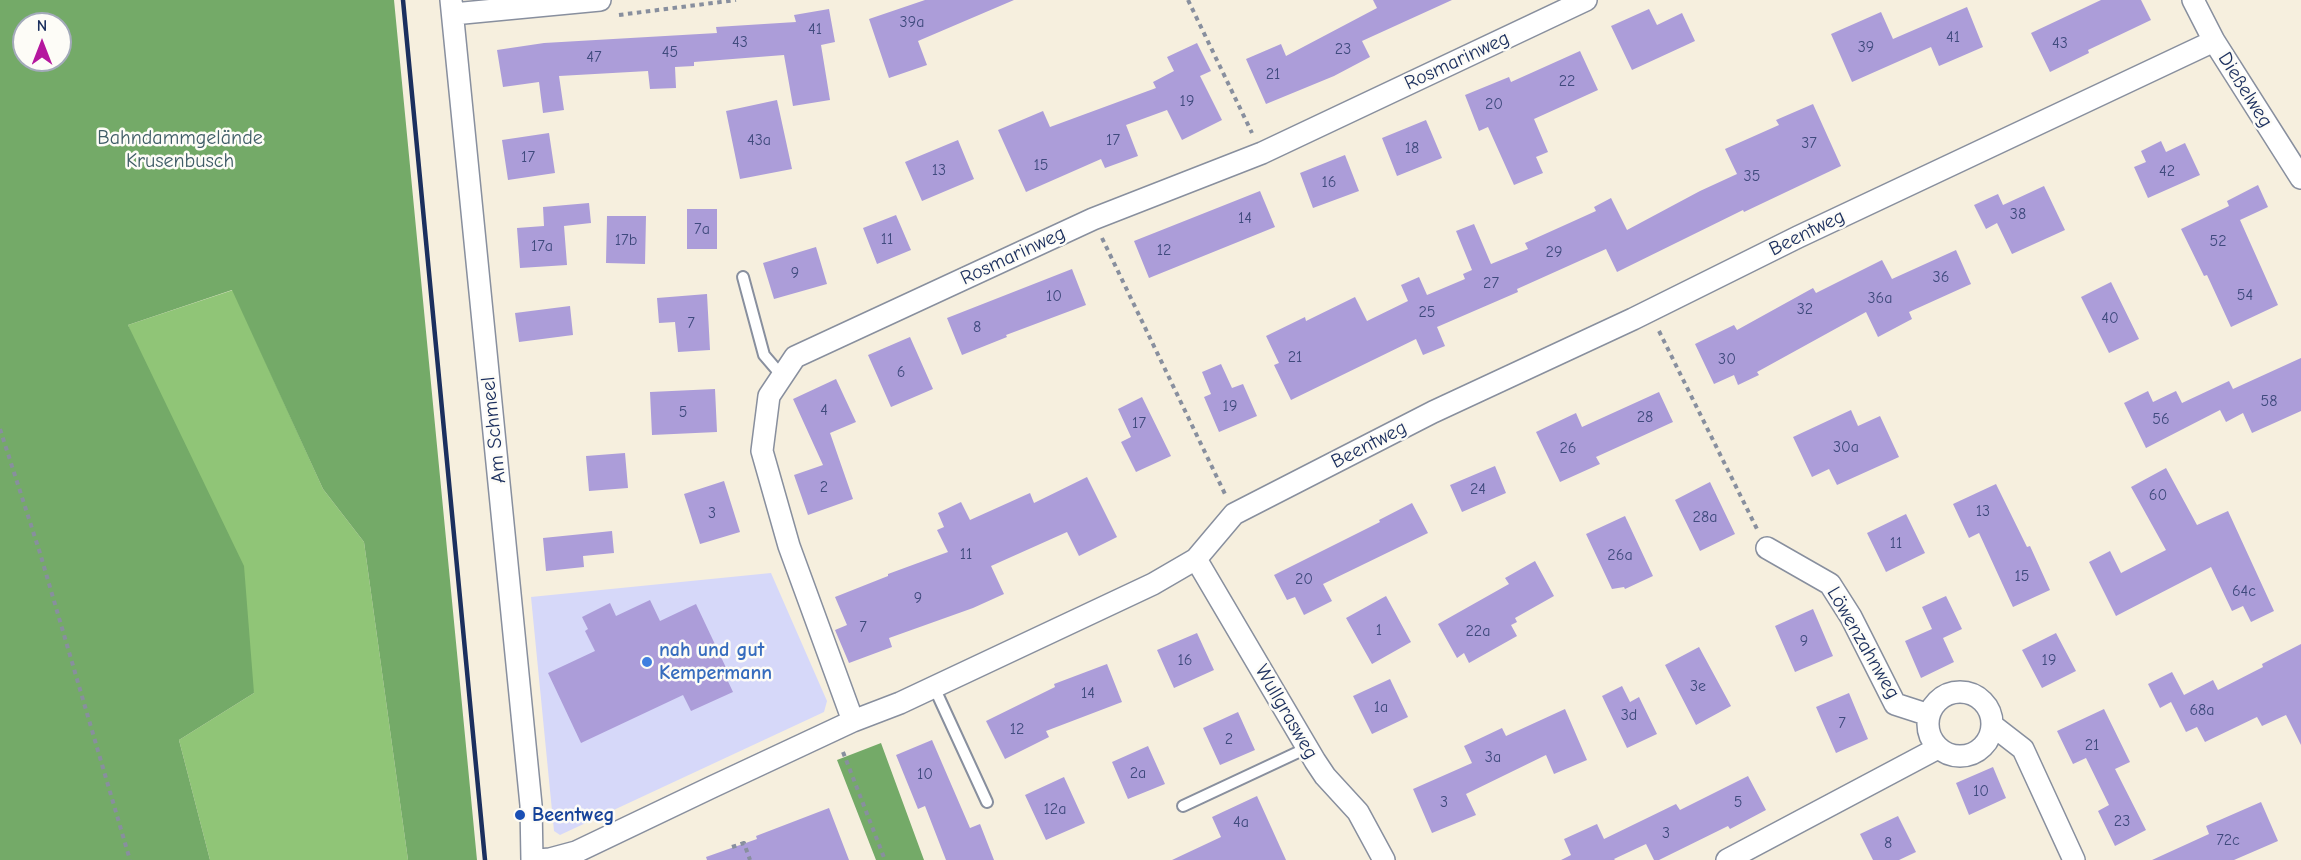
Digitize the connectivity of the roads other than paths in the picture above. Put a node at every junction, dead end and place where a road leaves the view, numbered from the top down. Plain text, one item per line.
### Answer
1 (600, 0) edge
2 (1586, 0) edge
3 (2193, 0) edge
4 (452, 7) edge
5 (2214, 41) junction
6 (2301, 178) edge
7 (743, 277) dead end
8 (782, 376) junction
9 (1767, 548) road end
10 (1196, 559) junction
11 (934, 687) junction
12 (1929, 715) junction
13 (1992, 725) junction
14 (844, 726) junction
15 (1307, 748) junction
16 (1938, 748) junction
17 (987, 802) dead end
18 (1183, 806) dead end
19 (532, 860) edge
20 (538, 860) edge
21 (1384, 860) edge
22 (1727, 860) edge
23 (2074, 860) edge

1 - 4 street
2 - 8 street, Rosmarinweg
3 - 5 street, Dießelweg
4 - 19 street, Am Schmeel
5 - 6 street, Dießelweg
5 - 10 street, Beentweg
7 - 8 lane
8 - 14 street, Rosmarinweg
9 - 12 street, Löwenzahnweg
10 - 11 street, Beentweg
10 - 15 street, Wullgrasweg
11 - 14 street, Beentweg
11 - 17 lane
12 - 13 street
12 - 16 street
13 - 16 street
13 - 23 street
14 - 20 street, Beentweg
15 - 18 lane
15 - 21 street, Wullgrasweg
16 - 22 street

